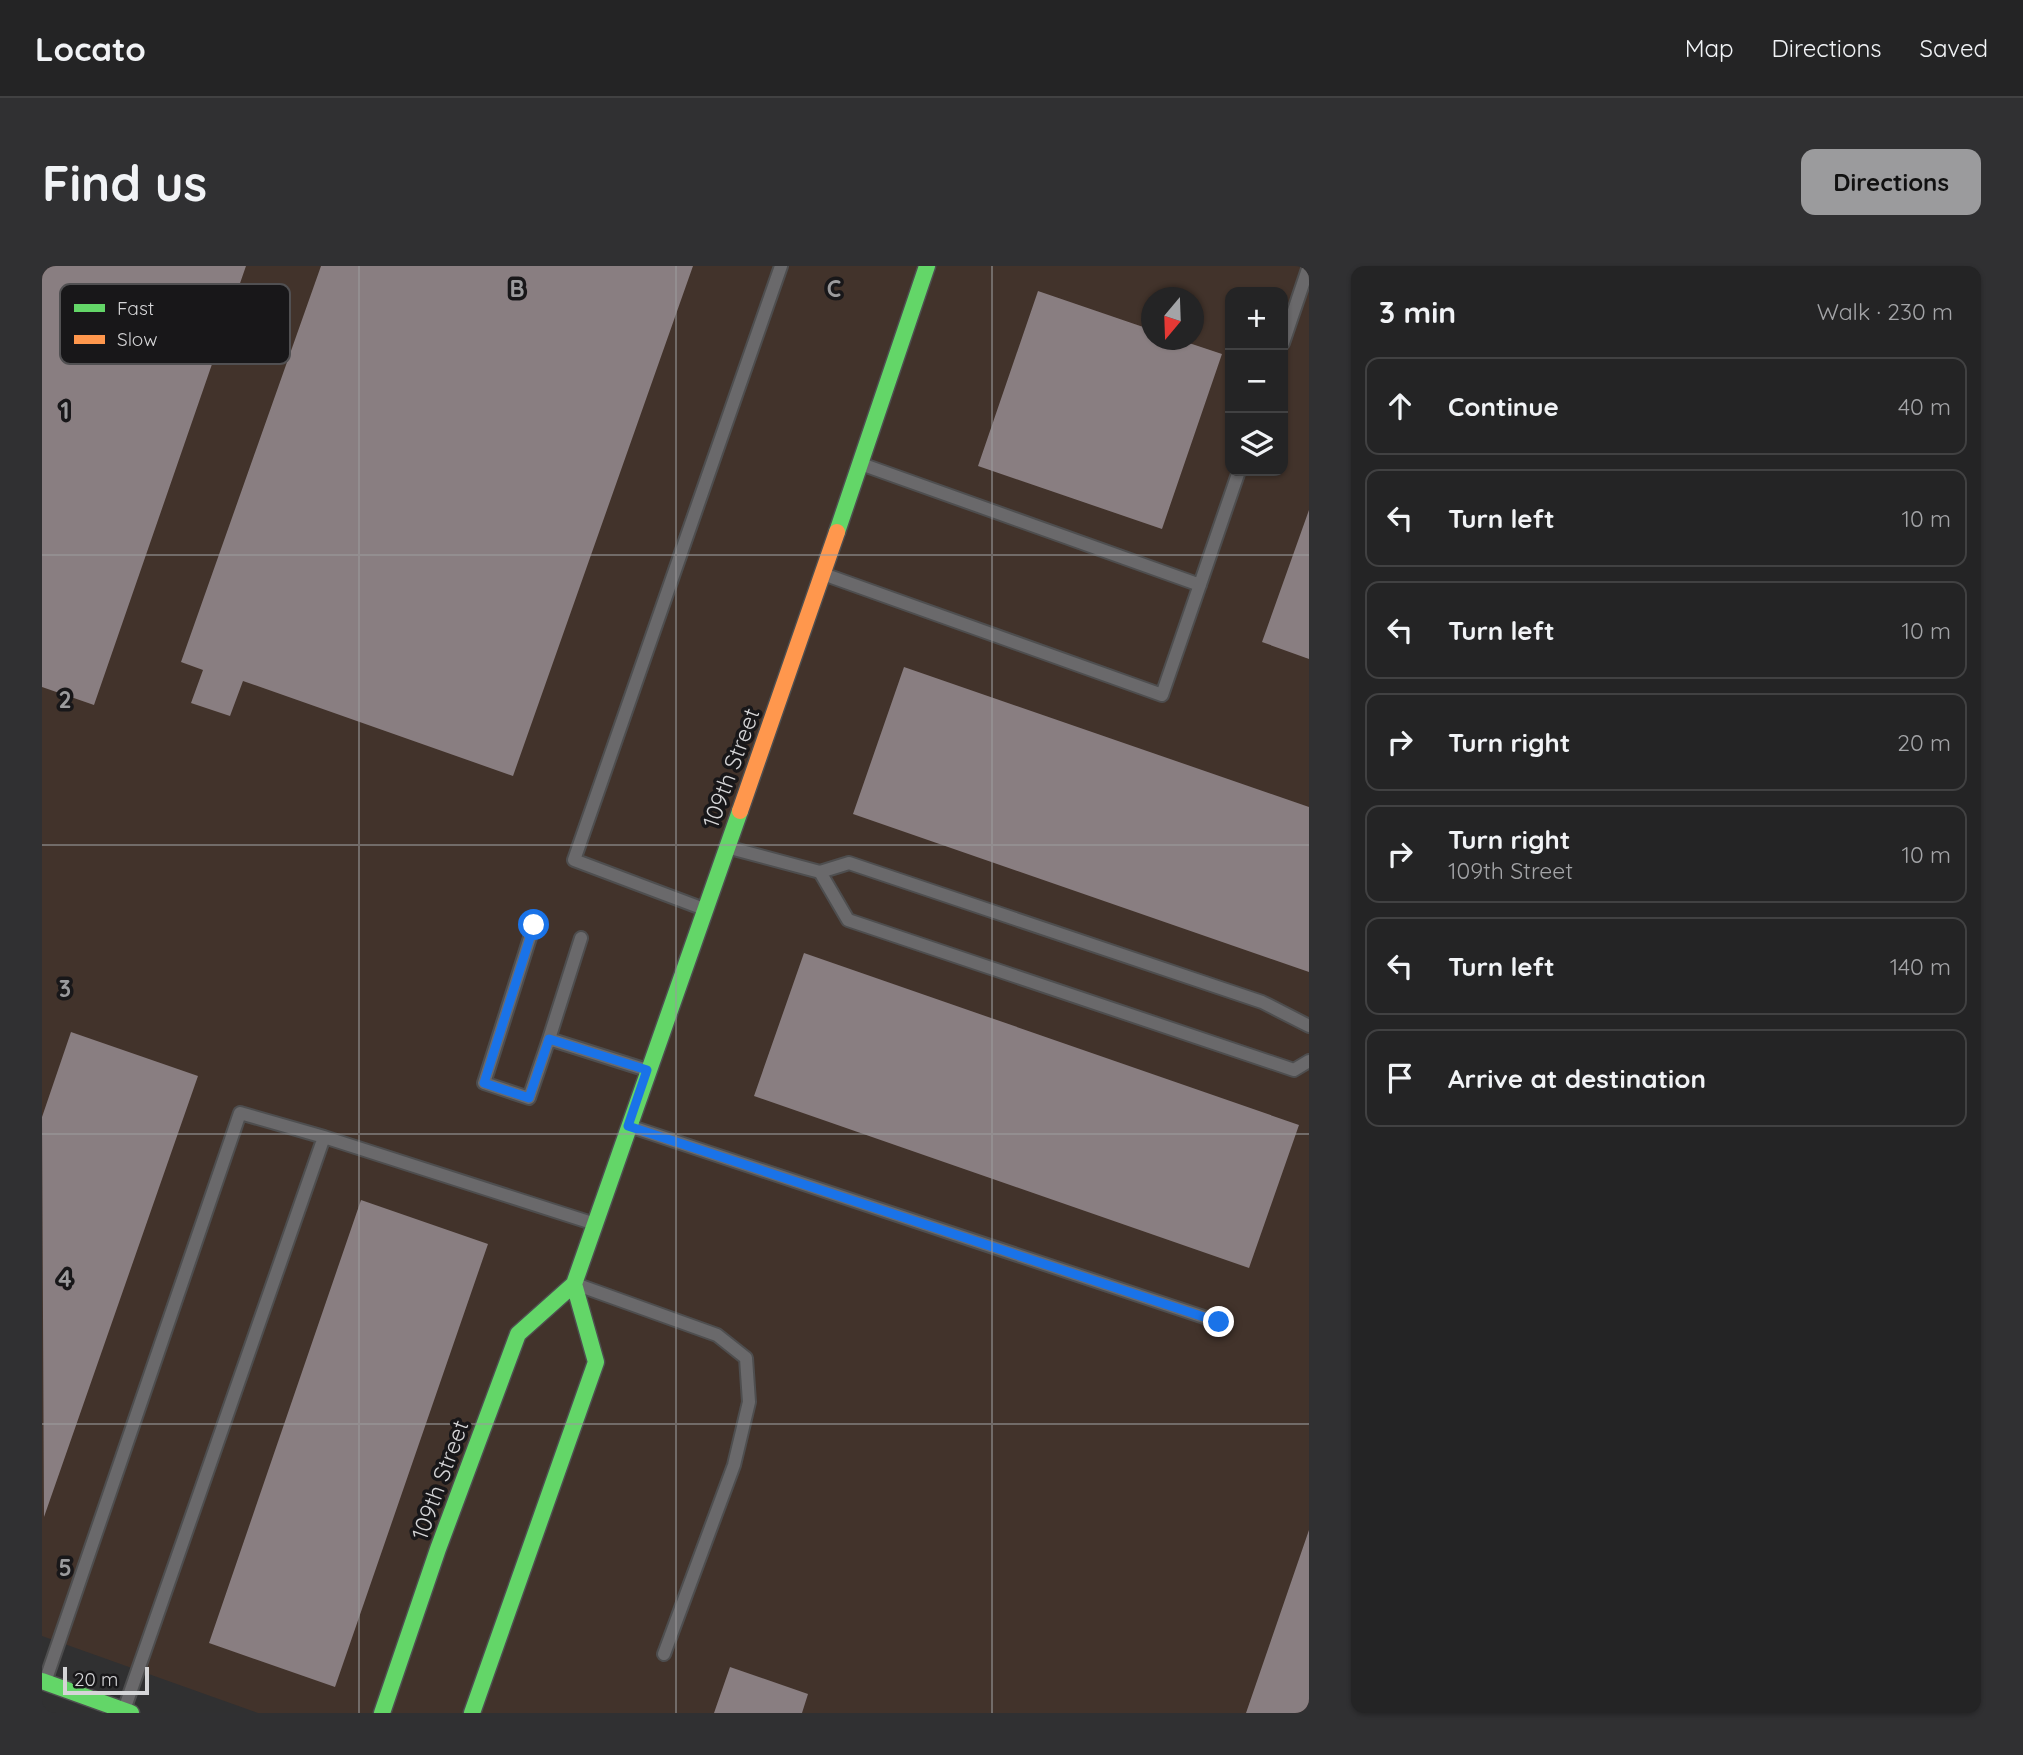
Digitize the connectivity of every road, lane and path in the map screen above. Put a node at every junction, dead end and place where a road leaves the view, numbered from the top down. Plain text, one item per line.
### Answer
1 (781, 266) edge
2 (927, 266) edge
3 (1309, 266) edge
4 (1288, 328) edge
5 (860, 464) junction
6 (1237, 476) edge
7 (823, 574) junction
8 (1200, 585) junction
9 (727, 847) junction
10 (820, 872) junction
11 (704, 909) junction
12 (534, 925) dead end
13 (581, 938) dead end
14 (1309, 1026) edge
15 (549, 1039) junction
16 (1309, 1061) edge
17 (647, 1070) junction
18 (628, 1126) junction
19 (324, 1137) junction
20 (594, 1224) junction
21 (574, 1284) junction
22 (1219, 1322) dead end
23 (664, 1654) dead end
24 (43, 1682) edge
25 (128, 1712) edge
26 (382, 1713) edge
27 (471, 1713) edge

1 - 11 lane
2 - 5 street, 109th Street
3 - 4 lane
5 - 7 street, 109th Street
5 - 8 lane
6 - 8 lane
7 - 8 lane
7 - 9 street, 109th Street
9 - 10 lane
9 - 11 street, 109th Street
10 - 14 lane
10 - 16 lane
11 - 17 street, 109th Street
12 - 15 lane
13 - 15 lane
15 - 17 lane
17 - 18 street, 109th Street
18 - 20 street, 109th Street
18 - 22 lane
19 - 20 lane
19 - 24 lane
19 - 25 lane
20 - 21 street, 109th Street
21 - 23 lane
21 - 26 street, 109th Street
21 - 27 street
24 - 25 street

